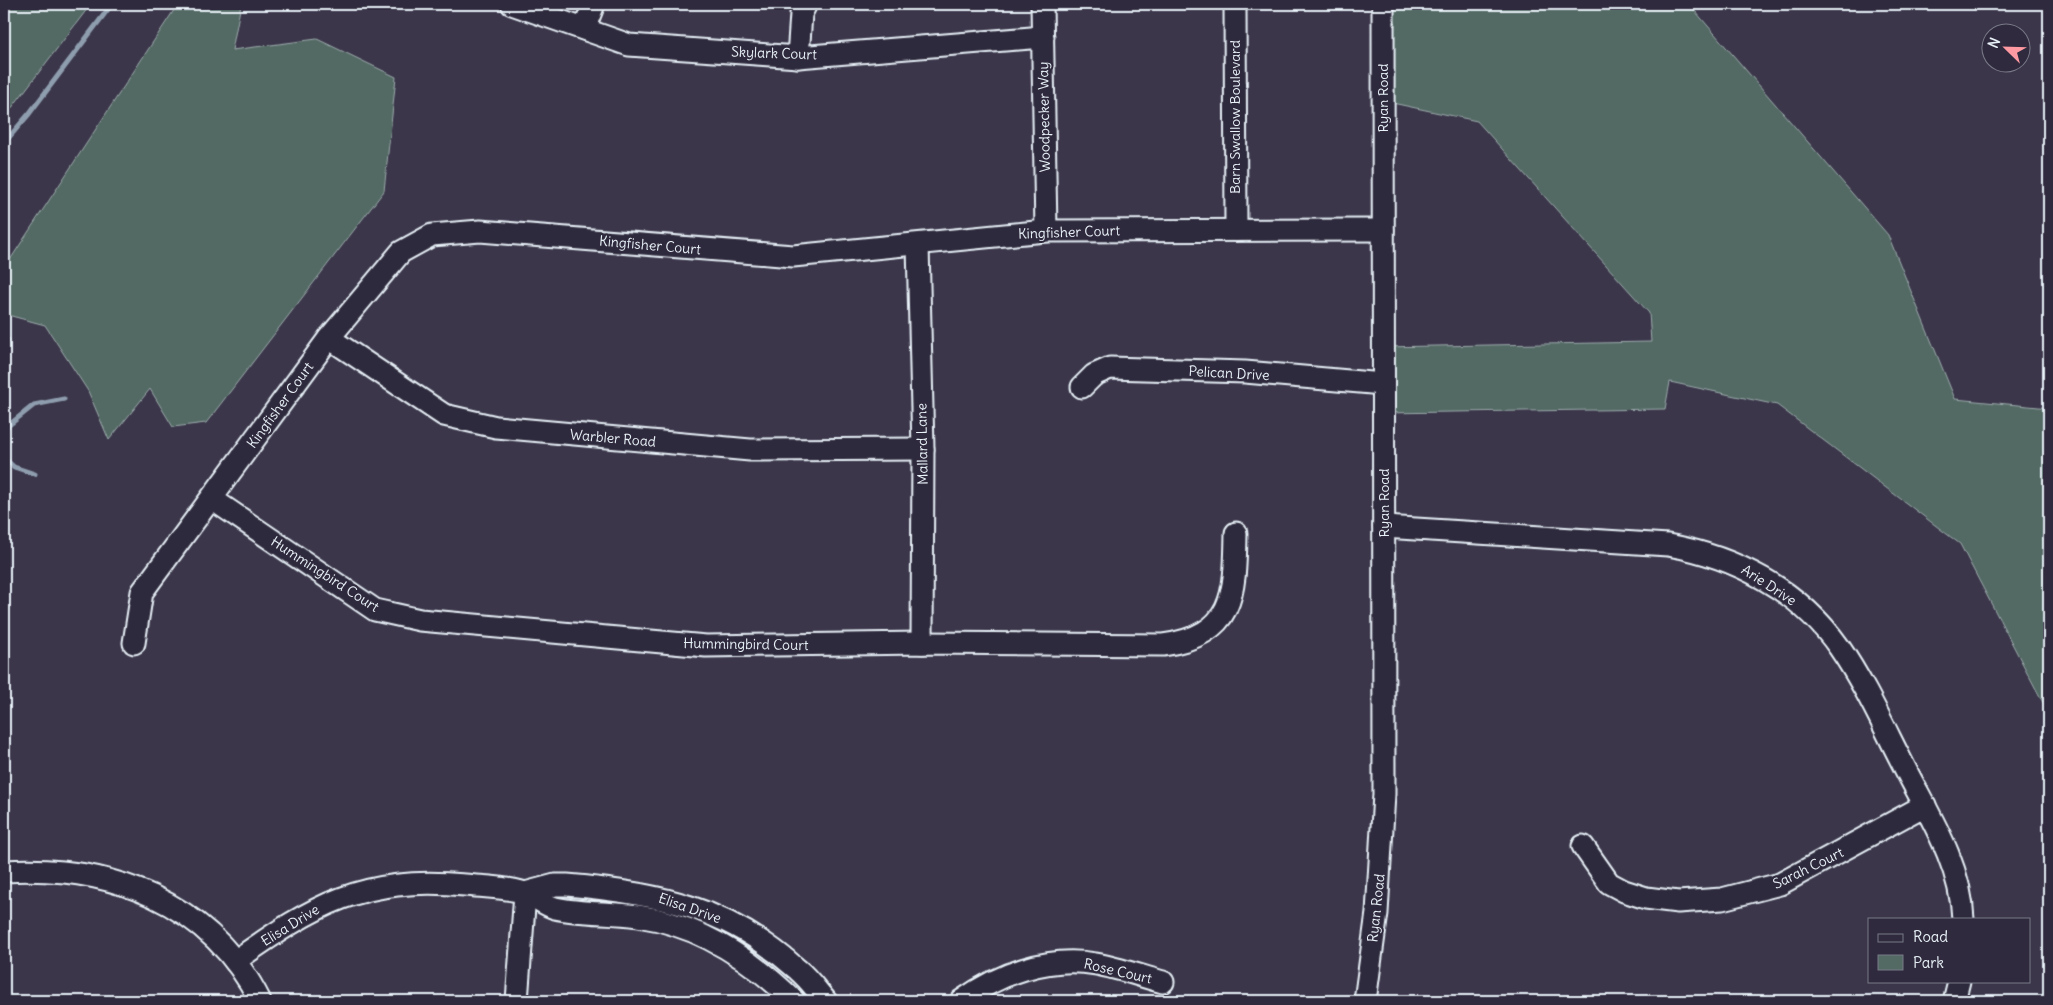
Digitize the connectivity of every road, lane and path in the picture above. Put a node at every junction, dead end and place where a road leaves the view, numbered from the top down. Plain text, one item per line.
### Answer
1 (512, 4) edge
2 (594, 4) edge
3 (806, 4) edge
4 (1042, 4) edge
5 (1235, 4) edge
6 (1383, 4) edge
7 (584, 29) junction
8 (1043, 36) junction
9 (798, 57) junction
10 (1046, 230) junction
11 (1236, 230) junction
12 (1383, 230) junction
13 (918, 245) junction
14 (329, 338) junction
15 (1383, 384) junction
16 (1082, 387) dead end
17 (923, 449) junction
18 (212, 500) junction
19 (1384, 527) junction
20 (1236, 533) dead end
21 (922, 643) junction
22 (134, 644) dead end
23 (1925, 805) junction
24 (1583, 846) dead end
25 (4, 871) edge
26 (525, 893) junction
27 (694, 907) junction
28 (1962, 918) edge
29 (688, 929) junction
30 (235, 961) junction
31 (799, 970) junction
32 (1163, 982) dead end
33 (1958, 982) edge
34 (788, 995) edge
35 (260, 1001) edge
36 (517, 1001) edge
37 (826, 1001) edge
38 (961, 1001) edge
39 (1365, 1001) edge
40 (1954, 1001) edge

1 - 7 street, Skylark Court
2 - 7 street
3 - 9 street
4 - 8 street, Woodpecker Way
5 - 11 street, Barn Swallow Boulevard
6 - 12 street, Ryan Road
7 - 9 street, Skylark Court
8 - 9 street, Skylark Court
8 - 10 street, Woodpecker Way
10 - 11 street, Kingfisher Court
10 - 13 street, Kingfisher Court
11 - 12 street, Kingfisher Court
12 - 15 street, Ryan Road
13 - 14 street, Kingfisher Court
13 - 17 street, Mallard Lane
14 - 17 street, Warbler Road
14 - 18 street, Kingfisher Court
15 - 16 street, Pelican Drive
15 - 19 street, Ryan Road
17 - 21 street, Mallard Lane
18 - 21 street, Hummingbird Court
18 - 22 street, Kingfisher Court
19 - 23 street, Arie Drive
19 - 39 street, Ryan Road
20 - 21 street, Hummingbird Court
23 - 24 street, Sarah Court
23 - 28 street, Arie Drive
25 - 30 street
26 - 27 street, Elisa Drive
26 - 29 street, Elisa Drive
26 - 30 street, Elisa Drive
26 - 36 street
27 - 29 street
27 - 31 street, Elisa Drive
29 - 34 street, Elisa Drive
30 - 35 street
31 - 34 street
31 - 37 street, Elisa Drive
32 - 38 street, Rose Court
33 - 40 street

